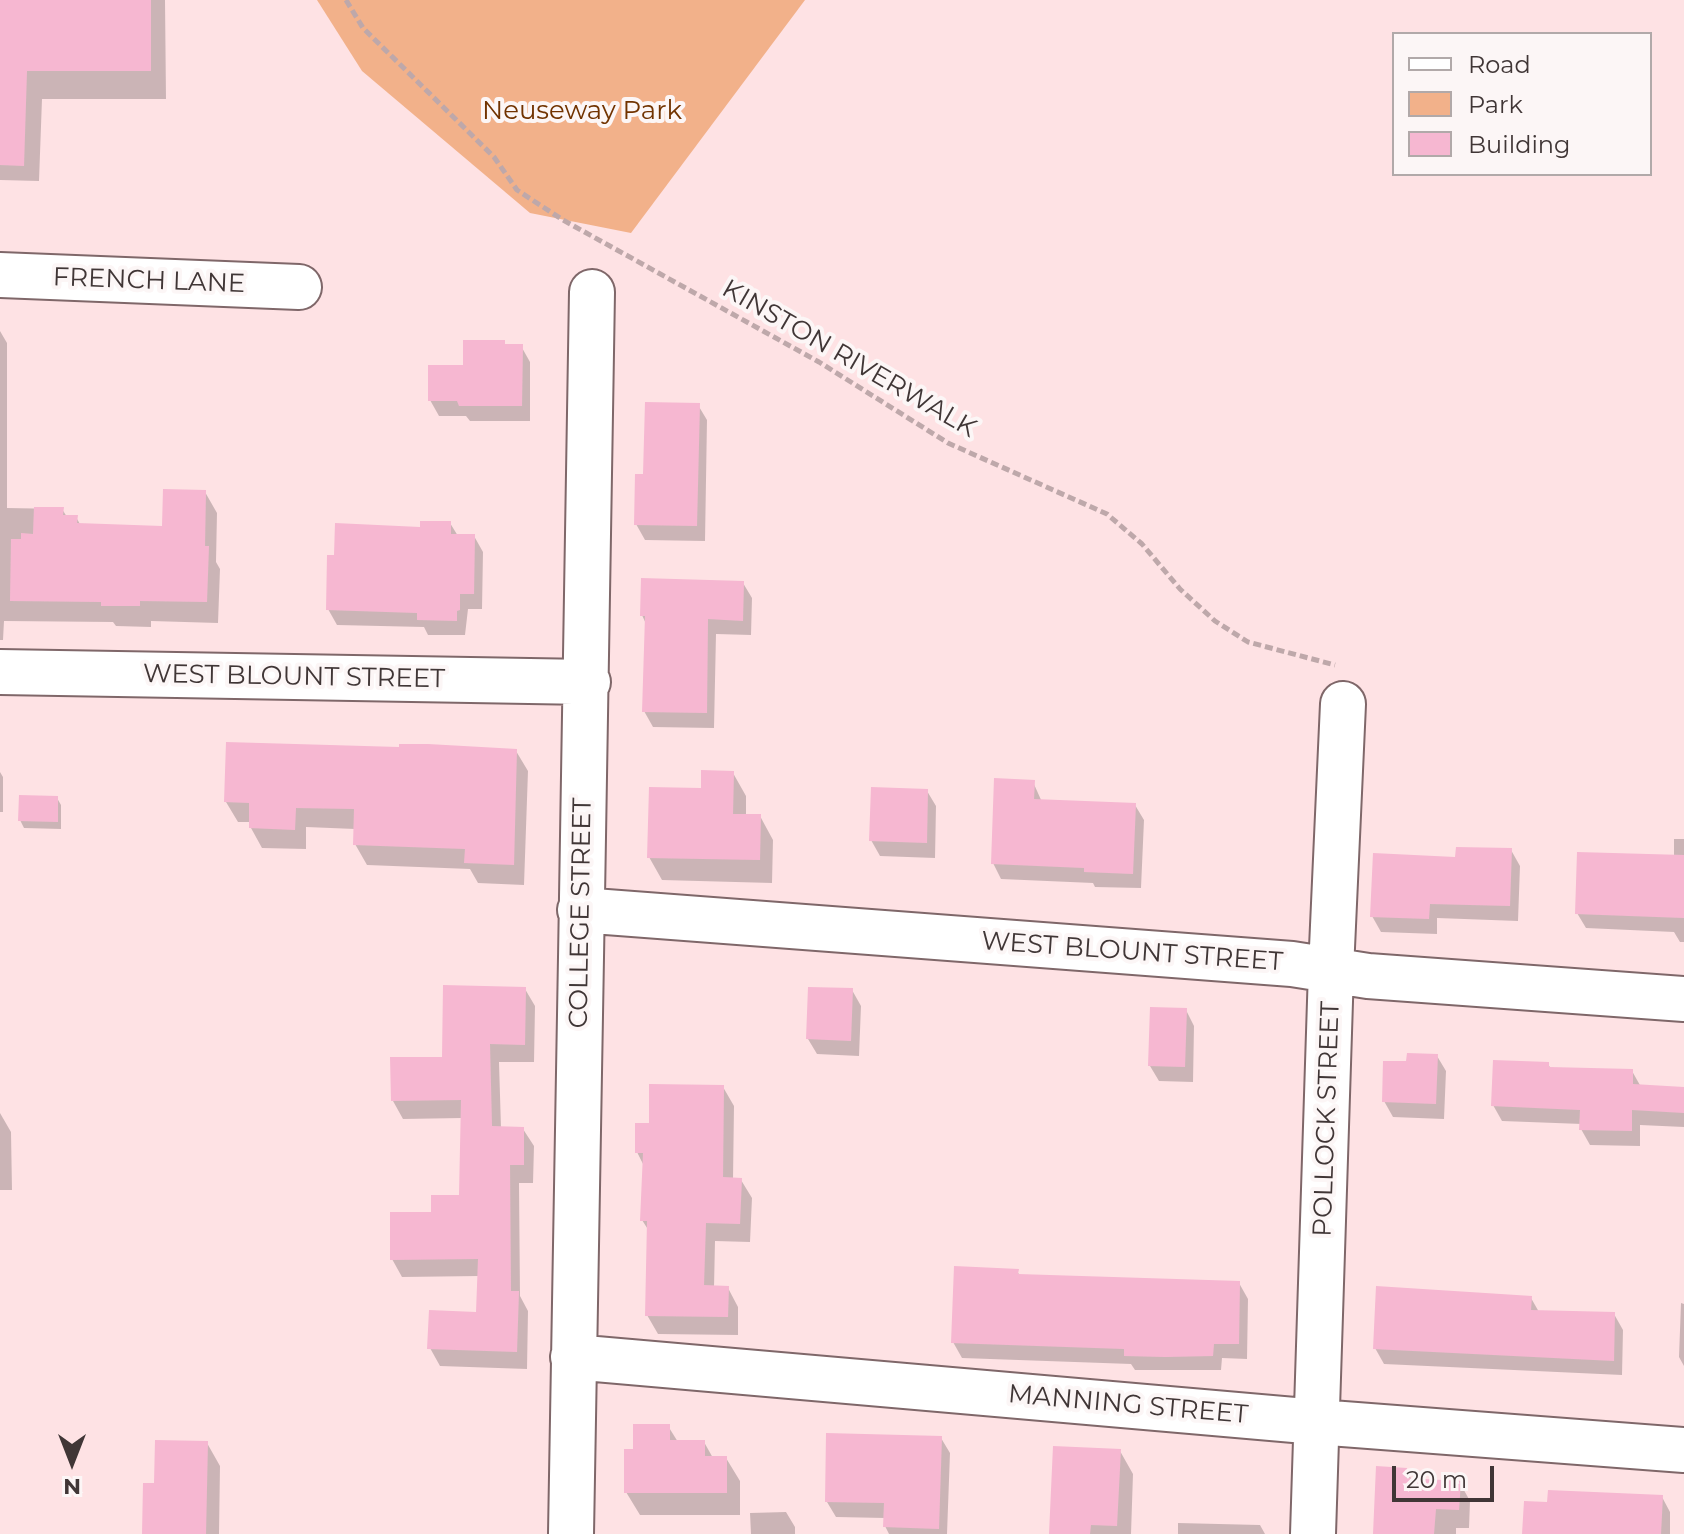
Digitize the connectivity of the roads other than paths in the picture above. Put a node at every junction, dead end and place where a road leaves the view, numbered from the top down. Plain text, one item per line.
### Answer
1 (0, 275) edge
2 (299, 287) dead end
3 (592, 292) dead end
4 (0, 672) edge
5 (588, 682) junction
6 (1343, 704) road end
7 (580, 910) junction
8 (1331, 970) junction
9 (1684, 999) edge
10 (573, 1357) junction
11 (1317, 1422) junction
12 (1684, 1450) edge
13 (571, 1534) edge
14 (1313, 1534) edge

1 - 2 street, FRENCH LANE
3 - 5 street, COLLEGE STREET
4 - 5 street, WEST BLOUNT STREET
5 - 7 street, COLLEGE STREET
6 - 8 street, POLLOCK STREET
7 - 8 street, WEST BLOUNT STREET
7 - 10 street, COLLEGE STREET
8 - 9 street, WEST BLOUNT STREET
8 - 11 street, POLLOCK STREET
10 - 11 street, MANNING STREET
10 - 13 street, COLLEGE STREET
11 - 12 street, MANNING STREET
11 - 14 street, POLLOCK STREET

